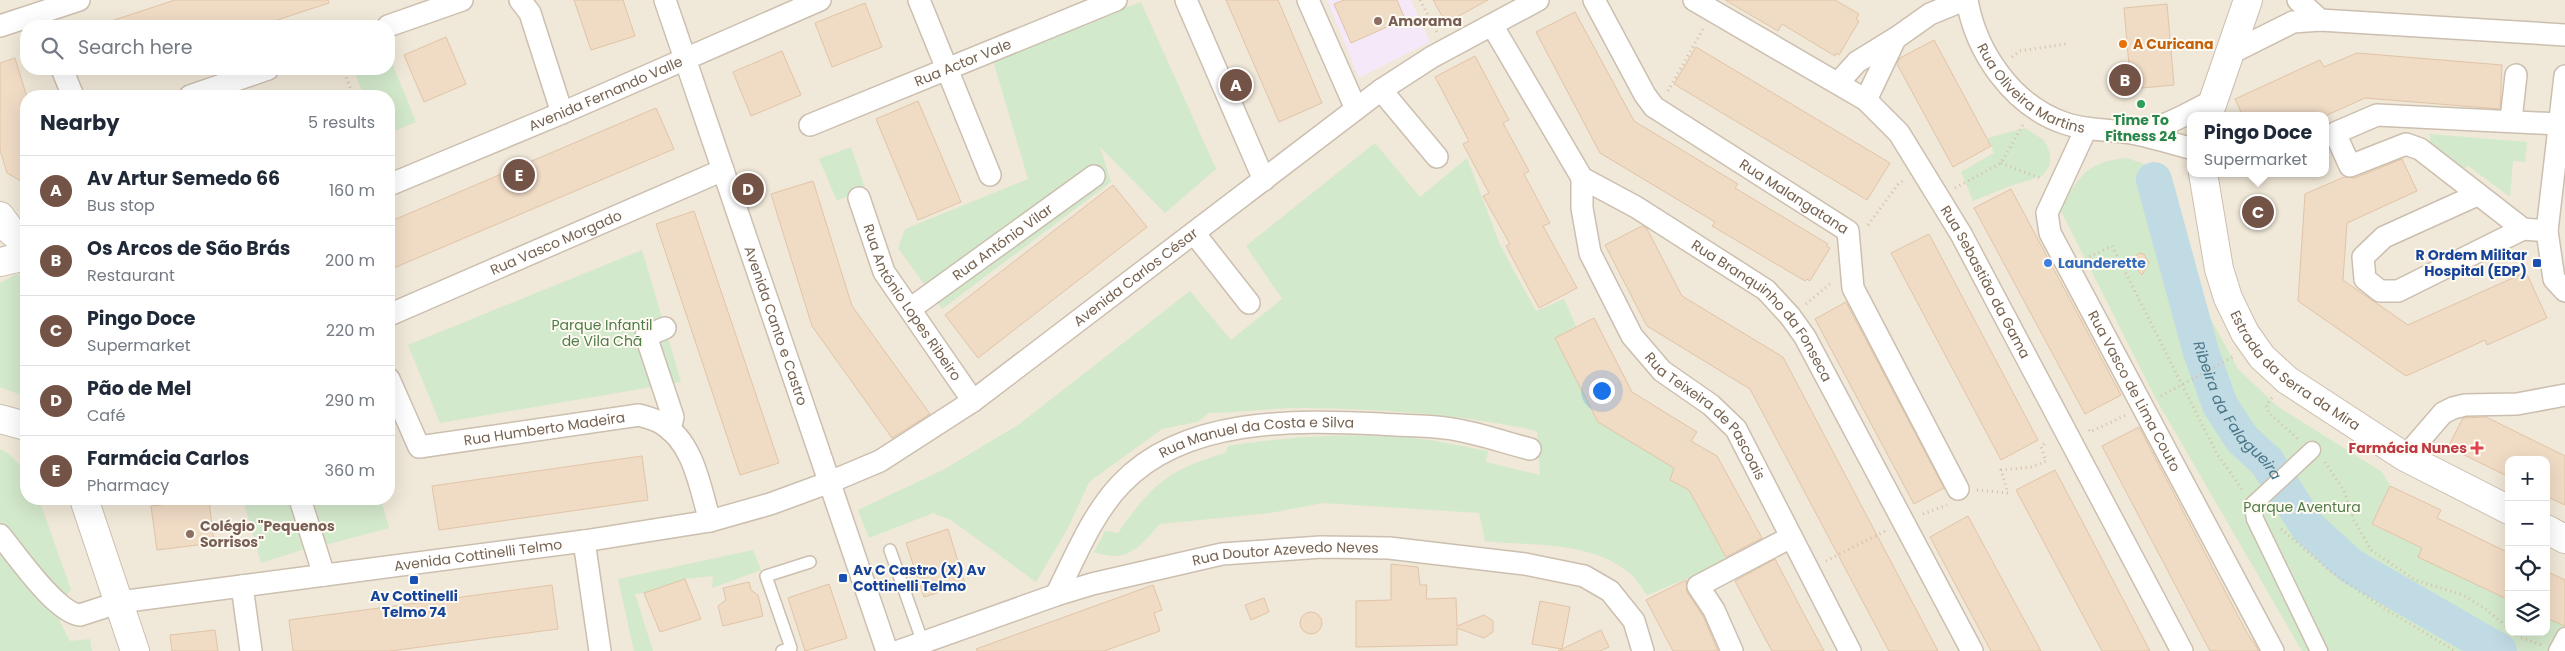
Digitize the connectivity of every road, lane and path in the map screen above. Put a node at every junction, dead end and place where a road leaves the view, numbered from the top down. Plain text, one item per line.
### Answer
1 (80, 0) edge
2 (462, 0) edge
3 (520, 0) edge
4 (665, 0) edge
5 (919, 0) edge
6 (1116, 0) edge
7 (1186, 0) edge
8 (1308, 0) edge
9 (1420, 0) edge
10 (1538, 0) edge
11 (1594, 0) edge
12 (1694, 0) edge
13 (1965, 0) edge
14 (2248, 0) edge
15 (2298, 0) edge
16 (812, 2) edge
17 (1713, 11) junction
18 (43, 20) edge
19 (2320, 20) junction
20 (20, 23) edge
21 (395, 24) edge
22 (1492, 25) junction
23 (0, 26) edge
24 (2565, 35) edge
25 (1896, 38) junction
26 (2066, 44) dead end
27 (2020, 50) dead end
28 (1439, 53) junction
29 (2229, 54) junction
30 (685, 59) junction
31 (946, 68) junction
32 (64, 75) edge
33 (251, 75) edge
34 (345, 75) edge
35 (2516, 75) dead end
36 (2565, 76) edge
37 (1838, 83) junction
38 (71, 90) edge
39 (207, 90) edge
40 (351, 90) edge
41 (1381, 90) junction
42 (1866, 100) junction
43 (2033, 106) junction
44 (2210, 108) edge
45 (1356, 109) junction
46 (1657, 109) junction
47 (2196, 112) edge
48 (562, 113) junction
49 (2187, 115) edge
50 (2511, 120) junction
51 (2559, 124) junction
52 (810, 125) dead end
53 (2086, 129) junction
54 (2131, 133) junction
55 (2187, 147) edge
56 (1437, 157) dead end
57 (2001, 163) junction
58 (723, 170) junction
59 (990, 175) dead end
60 (1094, 176) dead end
61 (2203, 177) edge
62 (1582, 178) junction
63 (1264, 180) junction
64 (395, 183) edge
65 (2058, 185) junction
66 (2477, 194) junction
67 (1939, 197) junction
68 (858, 198) dead end
69 (0, 216) edge
70 (2523, 229) junction
71 (2546, 231) junction
72 (1194, 233) junction
73 (20, 237) edge
74 (20, 257) edge
75 (0, 262) edge
76 (2069, 268) junction
77 (2565, 291) edge
78 (1249, 303) dead end
79 (910, 309) junction
80 (395, 312) edge
81 (666, 328) dead end
82 (2227, 360) dead end
83 (2287, 380) junction
84 (395, 393) edge
85 (2565, 395) edge
86 (973, 401) junction
87 (2152, 401) junction
88 (0, 419) edge
89 (20, 424) edge
90 (670, 430) junction
91 (2090, 432) dead end
92 (1530, 448) dead end
93 (2312, 450) junction
94 (2405, 456) junction
95 (2038, 464) dead end
96 (830, 482) junction
97 (1958, 489) junction
98 (86, 505) edge
99 (302, 505) edge
100 (2253, 505) junction
101 (2505, 508) edge
102 (710, 521) junction
103 (1904, 521) junction
104 (2550, 531) edge
105 (0, 535) edge
106 (1791, 537) junction
107 (2565, 539) edge
108 (584, 541) junction
109 (890, 550) dead end
110 (810, 562) dead end
111 (1808, 570) junction
112 (324, 575) junction
113 (242, 586) junction
114 (1056, 594) junction
115 (120, 602) junction
116 (2505, 625) edge
117 (2518, 636) edge
118 (923, 643) junction
119 (2560, 645) edge
120 (788, 650) edge
121 (135, 651) edge
122 (251, 651) edge
123 (600, 651) edge
124 (887, 651) edge
125 (900, 651) edge
126 (1643, 651) edge
127 (1732, 651) edge
128 (1850, 651) edge
129 (1972, 651) edge
130 (2182, 651) edge
131 (2272, 651) edge
132 (2319, 651) edge
133 (2456, 651) edge

1 - 18 street
2 - 21 street
3 - 48 street
4 - 30 street, Avenida Canto e Castro
5 - 31 street
6 - 31 street, Rua Actor Vale
7 - 63 street
8 - 45 street
9 - 28 path
10 - 22 street
11 - 46 street, Rua Malangatana
12 - 17 street, Rua Sebastião da Gama
13 - 25 street
13 - 43 street, Rua Oliveira Martins
14 - 29 street
15 - 19 street
16 - 30 street, Avenida Fernando Valle
17 - 37 street, Rua Sebastião da Gama
17 - 46 path
19 - 24 street
19 - 29 street
20 - 23 street
22 - 28 street
22 - 62 street
25 - 37 street
25 - 42 street
26 - 27 path
28 - 41 street, Avenida Carlos César
29 - 44 street
30 - 48 street, Avenida Fernando Valle
30 - 58 street, Avenida Canto e Castro
31 - 52 street, Rua Actor Vale
31 - 59 street
32 - 38 street
33 - 39 street
34 - 40 path
35 - 50 street
36 - 51 street
37 - 42 street, Rua Sebastião da Gama
41 - 45 street, Avenida Carlos César
41 - 56 street
42 - 67 street, Rua Sebastião da Gama
43 - 53 street, Rua Oliveira Martins
43 - 57 path
44 - 47 street, Rua Oliveira Martins
45 - 63 street, Avenida Carlos César
46 - 97 street, Rua Malangatana
48 - 64 street, Avenida Fernando Valle
49 - 54 street, Rua Oliveira Martins
50 - 51 street
50 - 66 street
51 - 71 street
53 - 54 street, Rua Oliveira Martins
53 - 65 street, Rua Vasco de Lima Couto
54 - 55 street, Rua Oliveira Martins
57 - 65 path
57 - 67 path
58 - 80 street, Rua Vasco Morgado
58 - 96 street, Avenida Canto e Castro
60 - 79 street, Rua António Vilar
61 - 83 street, Estrada da Serra da Mira
62 - 103 street, Rua Branquinho da Fonseca
62 - 106 street, Rua Teixeira de Pascoais
63 - 72 street, Avenida Carlos César
65 - 76 street, Rua Vasco de Lima Couto
66 - 70 street
66 - 70 street
67 - 130 street, Rua Sebastião da Gama
68 - 79 street, Rua António Lopes Ribeiro
69 - 73 street
70 - 71 street
71 - 77 street
72 - 78 street
72 - 86 street, Avenida Carlos César
74 - 75 street
76 - 87 street, Rua Vasco de Lima Couto
76 - 100 path
79 - 86 street, Rua António Lopes Ribeiro
81 - 90 street
82 - 87 path, bridge
83 - 93 path
83 - 94 street, Estrada da Serra da Mira
84 - 90 street, Rua Humberto Madeira
85 - 94 street
86 - 96 street, Avenida Carlos César
87 - 91 path
87 - 131 street, Rua Vasco de Lima Couto
88 - 89 street
90 - 102 street, Rua Humberto Madeira
92 - 114 street, Rua Manuel da Costa e Silva
93 - 100 street
93 - 116 path
94 - 101 street, Estrada da Serra da Mira
95 - 97 path
96 - 102 street, Avenida Cottinelli Telmo
96 - 124 street, Avenida Canto e Castro
97 - 103 path
98 - 115 street
99 - 112 street
100 - 132 street
100 - 133 path
102 - 108 street, Avenida Cottinelli Telmo
103 - 111 path
103 - 129 street, Rua Branquinho da Fonseca
104 - 107 street
105 - 115 street, Avenida Cottinelli Telmo
106 - 111 street, Rua Teixeira de Pascoais
106 - 127 street
108 - 112 street, Avenida Cottinelli Telmo
108 - 123 street
109 - 118 lane
110 - 120 lane
111 - 128 street, Rua Teixeira de Pascoais
112 - 113 street, Avenida Cottinelli Telmo
113 - 115 street, Avenida Cottinelli Telmo
113 - 122 street
114 - 118 street, Rua Doutor Azevedo Neves
114 - 126 street, Rua Doutor Azevedo Neves
115 - 121 street
117 - 119 path
118 - 125 street, Rua Doutor Azevedo Neves

